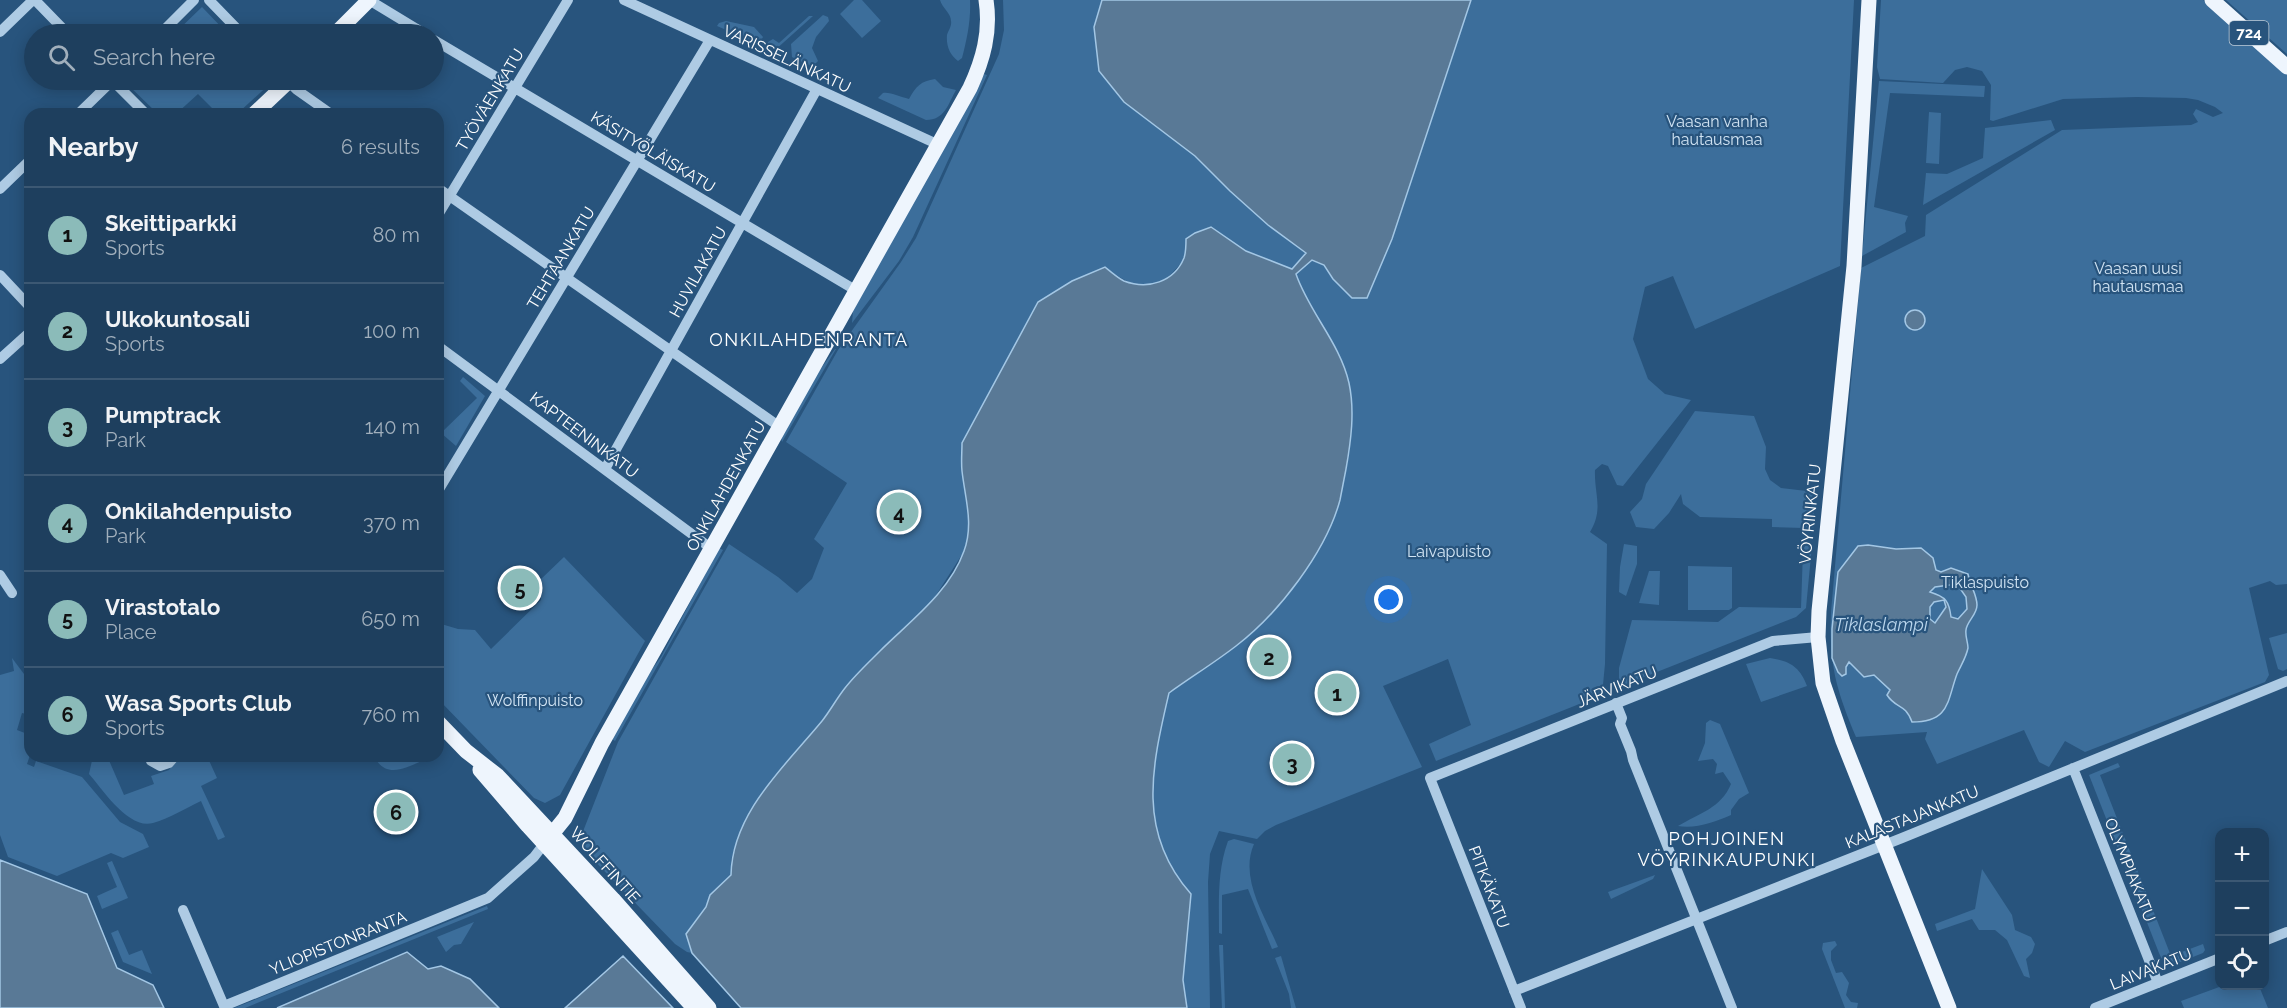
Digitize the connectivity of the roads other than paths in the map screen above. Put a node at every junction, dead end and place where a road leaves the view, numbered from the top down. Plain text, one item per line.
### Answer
1 (34, 0) edge
2 (194, 0) edge
3 (209, 0) edge
4 (369, 0) edge
5 (567, 0) edge
6 (624, 0) edge
7 (986, 0) edge
8 (1869, 0) edge
9 (2212, 0) edge
10 (58, 24) edge
11 (170, 24) edge
12 (233, 24) edge
13 (345, 24) edge
14 (409, 24) edge
15 (0, 32) edge
16 (710, 40) junction
17 (444, 46) edge
18 (2287, 67) edge
19 (515, 88) junction
20 (818, 89) junction
21 (103, 90) edge
22 (123, 90) edge
23 (278, 90) edge
24 (297, 90) edge
25 (84, 108) edge
26 (140, 108) edge
27 (260, 108) edge
28 (322, 108) edge
29 (939, 145) junction
30 (637, 161) junction
31 (24, 166) edge
32 (0, 189) edge
33 (444, 192) edge
34 (450, 196) junction
35 (444, 206) edge
36 (742, 223) junction
37 (0, 275) edge
38 (566, 278) junction
39 (857, 291) junction
40 (24, 301) edge
41 (24, 337) edge
42 (444, 350) edge
43 (671, 351) junction
44 (0, 359) edge
45 (499, 391) junction
46 (780, 427) junction
47 (605, 470) junction
48 (444, 481) edge
49 (712, 549) junction
50 (0, 575) edge
51 (12, 593) dead end
52 (1818, 637) junction
53 (2287, 681) edge
54 (1616, 703) junction
55 (444, 728) edge
56 (153, 762) edge
57 (170, 762) edge
58 (2073, 768) junction
59 (1430, 778) joint
60 (548, 839) junction
61 (1884, 845) junction
62 (183, 910) dead end
63 (1696, 918) junction
64 (2287, 932) edge
65 (2269, 939) edge
66 (2215, 960) edge
67 (2158, 982) junction
68 (1514, 991) junction
69 (694, 1008) edge
70 (709, 1008) edge
71 (1521, 1008) edge
72 (1732, 1008) edge
73 (1949, 1008) edge
74 (2095, 1008) edge

1 - 10 street
1 - 15 street
2 - 11 street
3 - 12 street
4 - 13 main road
4 - 14 street
5 - 19 street, TYÖVÄENKATU
6 - 16 street, VARISSELÄNKATU
7 - 29 main road, ONKILAHDENKATU
8 - 52 main road, VÖYRINKATU
9 - 18 main road, 724
16 - 20 street, VARISSELÄNKATU
16 - 30 street, TEHTAANKATU
17 - 19 street, KÄSITYÖLÄISKATU
19 - 30 street, KÄSITYÖLÄISKATU
19 - 34 street, TYÖVÄENKATU
20 - 29 street, VARISSELÄNKATU
20 - 36 street, HUVILAKATU
21 - 25 street
22 - 26 street
23 - 27 main road
24 - 28 street
29 - 39 main road, ONKILAHDENKATU
30 - 36 street, KÄSITYÖLÄISKATU
30 - 38 street, TEHTAANKATU
31 - 32 street
33 - 34 street
34 - 35 street, TYÖVÄENKATU
34 - 38 street
36 - 39 street, KÄSITYÖLÄISKATU
36 - 43 street, HUVILAKATU
37 - 40 street
38 - 43 street
38 - 45 street, TEHTAANKATU
39 - 46 main road, ONKILAHDENKATU
41 - 44 street
42 - 45 street, KAPTEENINKATU
43 - 46 street
43 - 47 street, HUVILAKATU
45 - 47 street, KAPTEENINKATU
45 - 48 street, TEHTAANKATU
46 - 49 main road, ONKILAHDENKATU
47 - 49 street, KAPTEENINKATU
49 - 60 main road, ONKILAHDENKATU
50 - 51 street
52 - 54 street, JÄRVIKATU
52 - 61 main road, VÖYRINKATU
53 - 58 street, KALASTAJANKATU
54 - 59 street, JÄRVIKATU
54 - 63 street
55 - 60 main road, WOLFFINTIE
56 - 57 street
58 - 61 street, KALASTAJANKATU
58 - 67 street, OLYMPIAKATU
59 - 68 street, PITKÄKATU
60 - 62 street, YLIOPISTONRANTA
60 - 69 main road, WOLFFINTIE
60 - 70 main road, WOLFFINTIE
61 - 63 street, KALASTAJANKATU
61 - 73 main road, VÖYRINKATU
63 - 68 street, KALASTAJANKATU
63 - 72 street
64 - 65 street
66 - 67 street, LAIVAKATU
67 - 74 street, LAIVAKATU
68 - 71 street, PITKÄKATU

